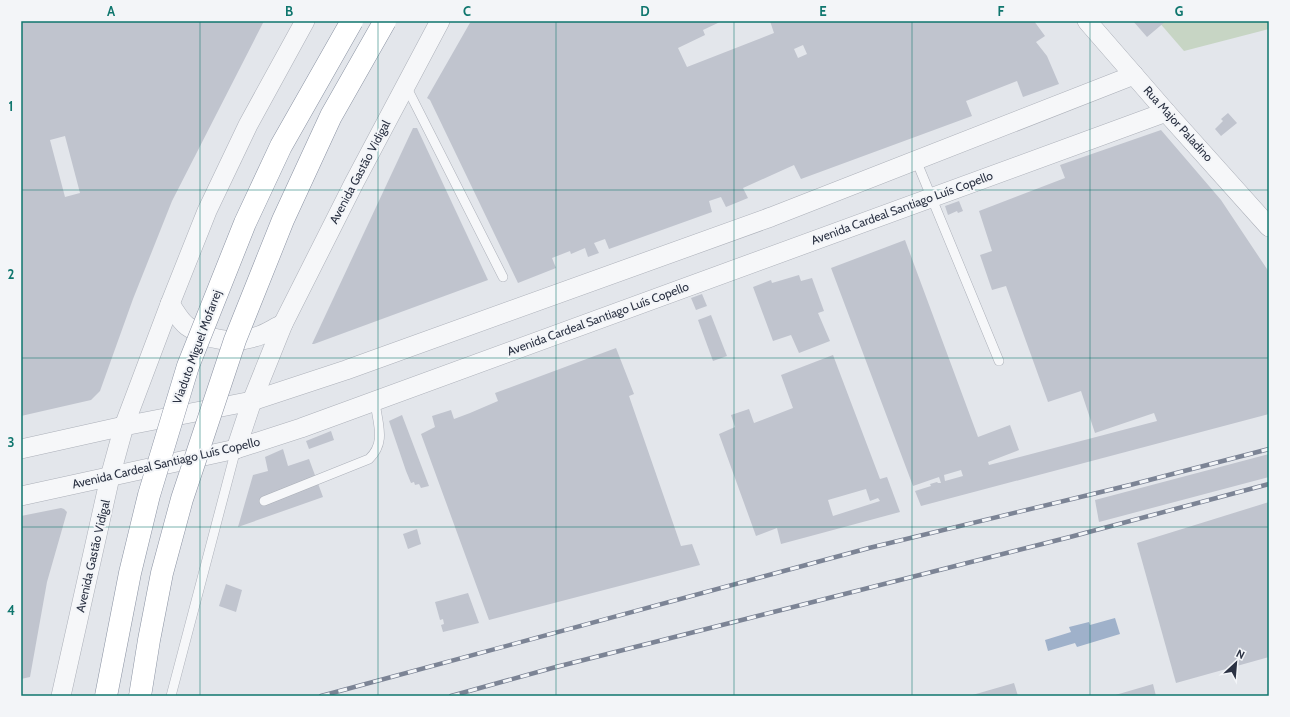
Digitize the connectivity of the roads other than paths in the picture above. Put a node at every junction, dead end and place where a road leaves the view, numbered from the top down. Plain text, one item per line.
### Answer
1 (305, 21) edge
2 (352, 21) edge
3 (385, 21) edge
4 (440, 21) edge
5 (1088, 21) edge
6 (1134, 75) junction
7 (406, 86) junction
8 (1166, 112) junction
9 (916, 160) junction
10 (932, 198) junction
11 (1269, 227) edge
12 (503, 277) dead end
13 (170, 304) junction
14 (283, 324) junction
15 (999, 361) dead end
16 (375, 400) junction
17 (252, 401) junction
18 (124, 426) junction
19 (21, 449) edge
20 (236, 449) junction
21 (110, 477) junction
22 (21, 496) edge
23 (264, 501) dead end
24 (62, 696) edge
25 (106, 696) edge
26 (140, 696) edge
27 (171, 696) edge

1 - 13 street, Avenida Gastão Vidigal
2 - 25 highway, Viaduto Miguel Mofarrej, bridge
3 - 26 highway, bridge
4 - 7 street, Avenida Gastão Vidigal
5 - 6 street, Rua Major Paladino
6 - 8 street, Rua Major Paladino
6 - 9 street
7 - 12 lane
7 - 14 street, Avenida Gastão Vidigal
8 - 10 street, Avenida Cardeal Santiago Luís Copello
8 - 11 street, Rua Major Paladino
9 - 10 lane
9 - 17 street
10 - 15 lane
10 - 16 street, Avenida Cardeal Santiago Luís Copello
13 - 14 street
13 - 18 street, Avenida Gastão Vidigal
14 - 17 street, Avenida Gastão Vidigal
16 - 20 street, Avenida Cardeal Santiago Luís Copello
16 - 23 lane
17 - 18 street
17 - 20 street, Avenida Gastão Vidigal
18 - 19 street
18 - 21 street, Avenida Gastão Vidigal
20 - 21 street, Avenida Cardeal Santiago Luís Copello
20 - 27 lane
21 - 22 street, Avenida Cardeal Santiago Luís Copello
21 - 24 street, Avenida Gastão Vidigal

